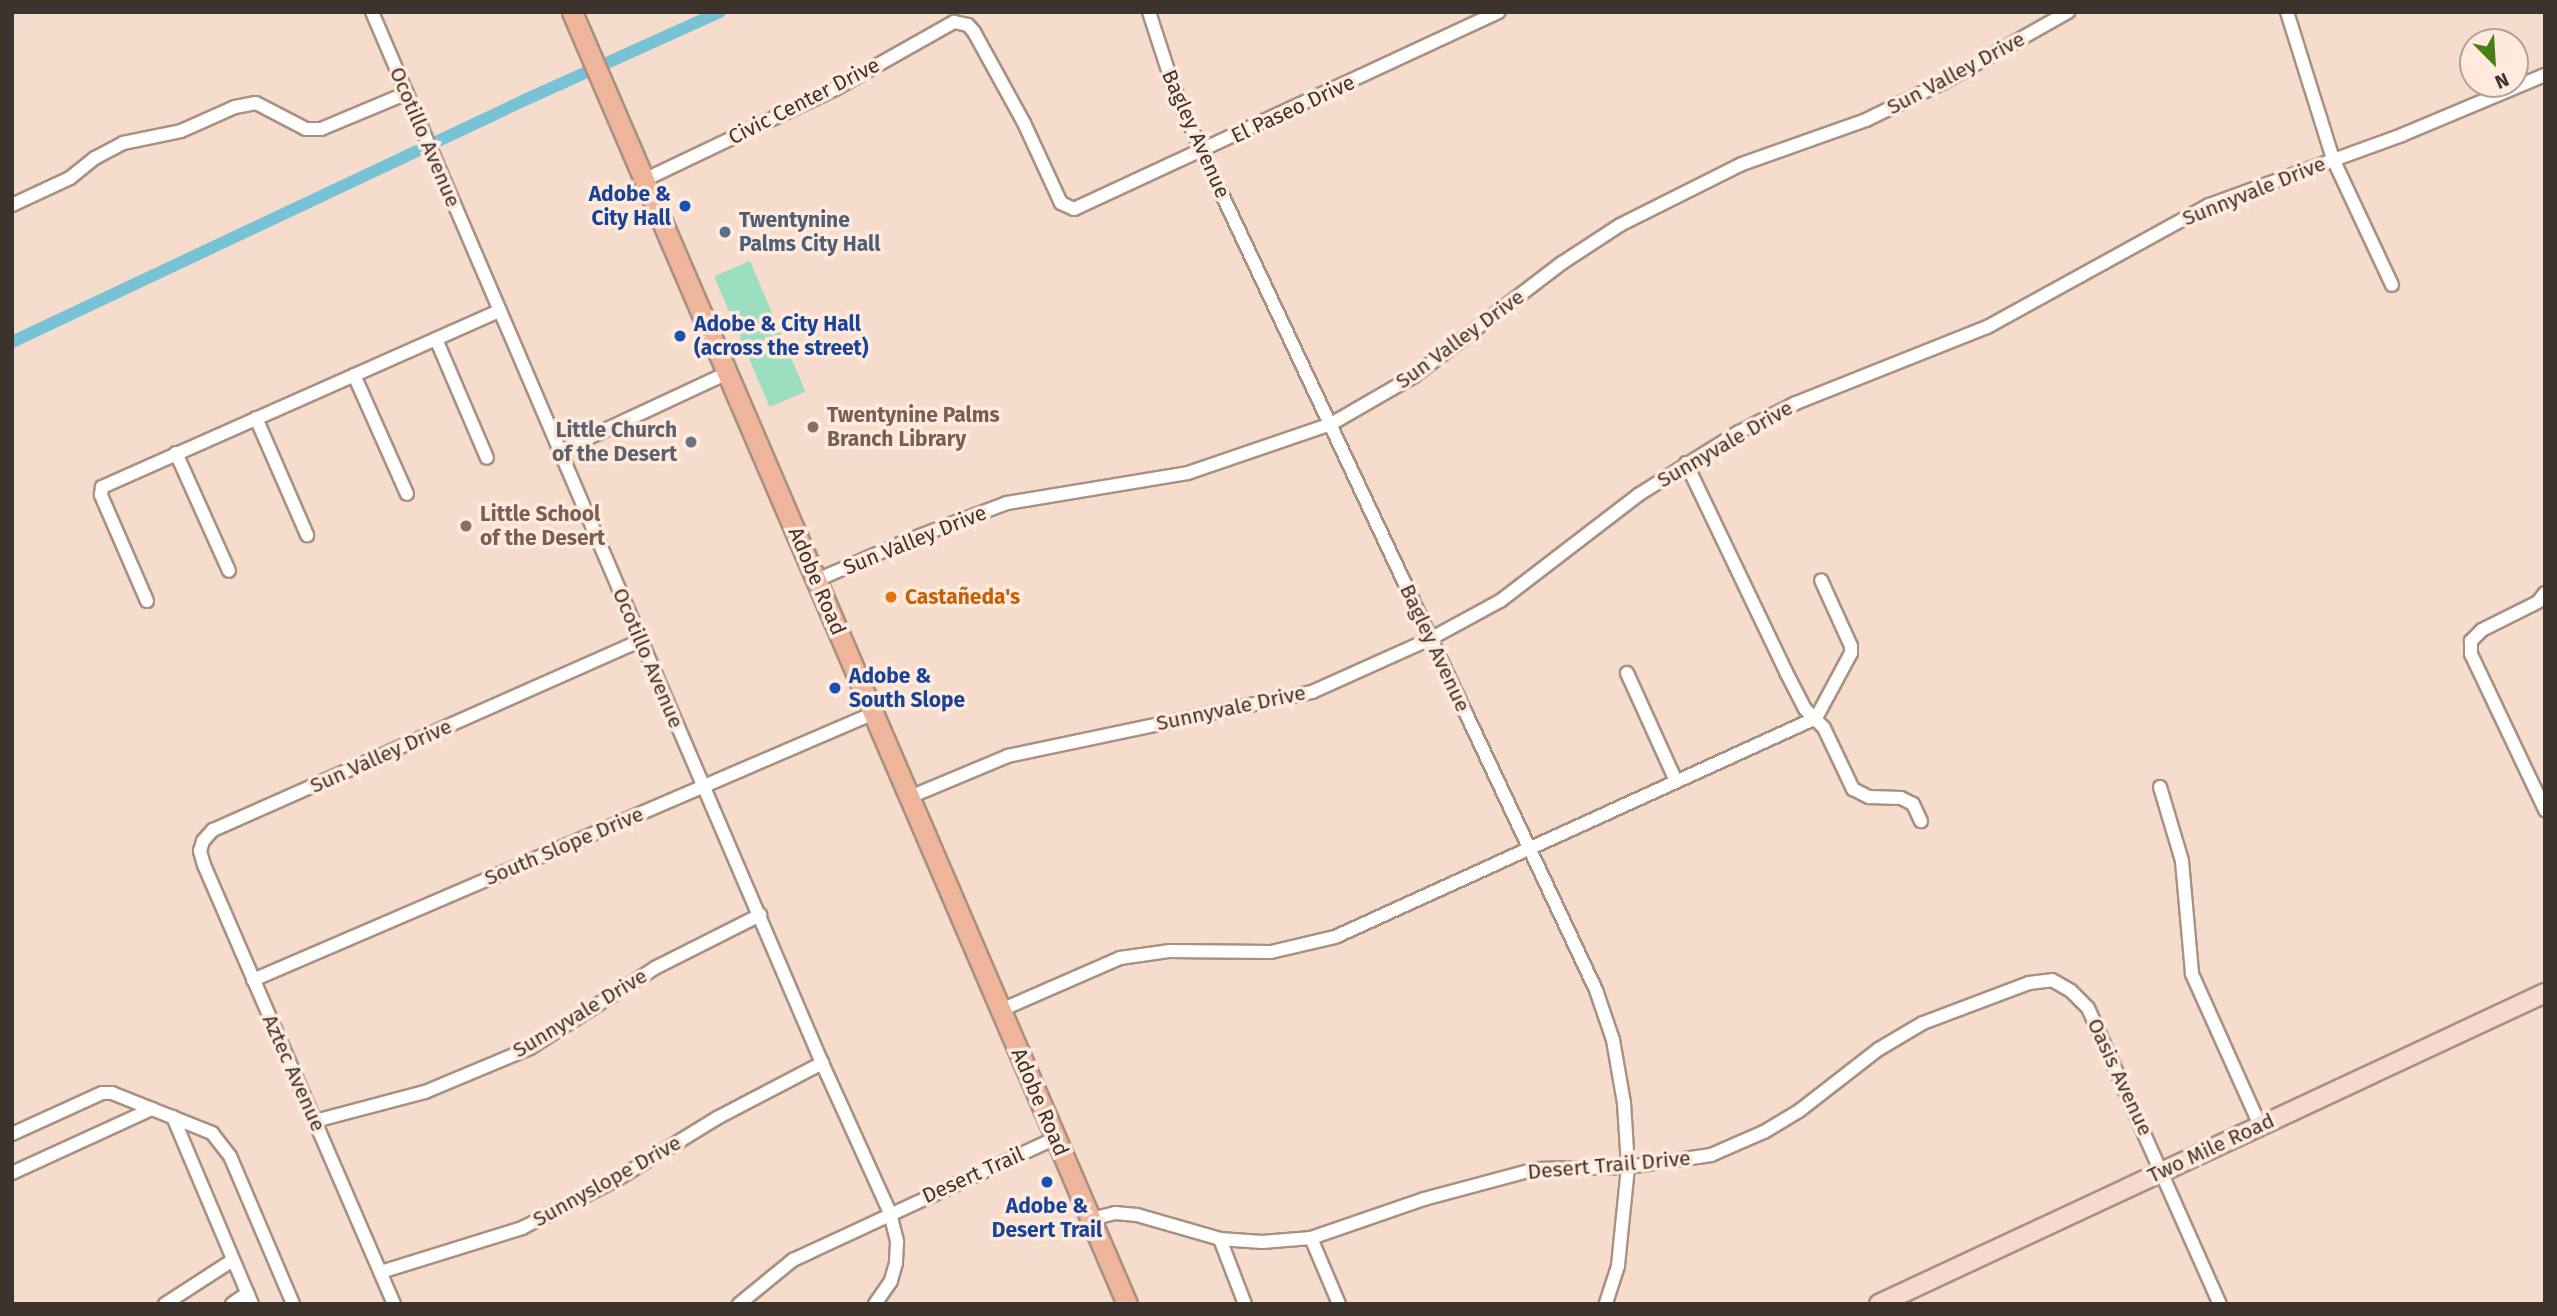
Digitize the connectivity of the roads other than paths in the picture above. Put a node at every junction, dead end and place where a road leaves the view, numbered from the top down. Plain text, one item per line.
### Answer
1 (372, 12) edge
2 (572, 12) edge
3 (1149, 12) edge
4 (1499, 12) edge
5 (2068, 12) edge
6 (2287, 12) edge
7 (2545, 75) edge
8 (407, 93) junction
9 (1202, 152) junction
10 (2333, 159) junction
11 (644, 180) junction
12 (12, 205) edge
13 (1086, 205) joint
14 (2392, 285) dead end
15 (500, 311) junction
16 (436, 339) junction
17 (727, 373) junction
18 (354, 375) junction
19 (256, 418) junction
20 (1331, 424) junction
21 (560, 451) junction
22 (176, 453) junction
23 (487, 458) dead end
24 (1686, 463) junction
25 (407, 494) dead end
26 (307, 535) dead end
27 (229, 571) dead end
28 (817, 580) junction
29 (1821, 580) dead end
30 (2545, 593) edge
31 (147, 601) dead end
32 (1430, 639) junction
33 (640, 642) junction
34 (1627, 673) dead end
35 (874, 713) junction
36 (1816, 718) junction
37 (1676, 782) junction
38 (704, 786) junction
39 (2160, 787) dead end
40 (910, 797) junction
41 (2545, 810) edge
42 (1921, 821) dead end
43 (203, 841) joint
44 (1530, 849) junction
45 (760, 915) junction
46 (253, 980) junction
47 (2052, 980) joint
48 (2544, 993) edge
49 (1001, 1010) junction
50 (822, 1063) junction
51 (152, 1109) junction
52 (173, 1117) junction
53 (315, 1121) junction
54 (2260, 1125) junction
55 (12, 1134) edge
56 (1056, 1138) junction
57 (1628, 1167) junction
58 (2162, 1171) junction
59 (12, 1173) edge
60 (890, 1213) junction
61 (1091, 1219) junction
62 (1311, 1238) junction
63 (1220, 1239) junction
64 (233, 1260) junction
65 (381, 1272) junction
66 (250, 1299) edge
67 (164, 1304) edge
68 (232, 1304) edge
69 (293, 1304) edge
70 (394, 1304) edge
71 (739, 1304) edge
72 (875, 1304) edge
73 (1127, 1304) edge
74 (1245, 1304) edge
75 (1339, 1304) edge
76 (1606, 1304) edge
77 (1878, 1304) edge
78 (2221, 1304) edge

1 - 8 street, Ocotillo Avenue
2 - 11 main road, Adobe Road
3 - 9 street, Bagley Avenue
4 - 9 street, El Paseo Drive
5 - 20 street, Sun Valley Drive
6 - 10 street
7 - 10 street, Sunnyvale Drive
8 - 12 street
8 - 15 street, Ocotillo Avenue
9 - 13 street, El Paseo Drive
9 - 20 street, Bagley Avenue
10 - 14 street
10 - 24 street, Sunnyvale Drive
11 - 13 street, Civic Center Drive
11 - 17 main road, Adobe Road
15 - 16 street
15 - 21 street, Ocotillo Avenue
16 - 18 street
16 - 23 street
17 - 21 street
17 - 28 main road, Adobe Road
18 - 19 street
18 - 25 street
19 - 22 street
19 - 26 street
20 - 28 street, Sun Valley Drive
20 - 32 street, Bagley Avenue
21 - 33 street, Ocotillo Avenue
22 - 27 street
22 - 31 street
24 - 32 street, Sunnyvale Drive
24 - 36 street
28 - 35 main road, Adobe Road
29 - 36 street
30 - 41 street
32 - 40 street, Sunnyvale Drive
32 - 44 street, Bagley Avenue
33 - 38 street, Ocotillo Avenue
33 - 43 street, Sun Valley Drive
34 - 37 street
35 - 38 street, South Slope Drive
35 - 40 main road, Adobe Road
36 - 37 street
36 - 42 street
37 - 44 street
38 - 45 street, Ocotillo Avenue
38 - 46 street, South Slope Drive
39 - 54 street
40 - 49 main road, Adobe Road
43 - 46 street, Aztec Avenue
44 - 49 street
44 - 57 street, Bagley Avenue
45 - 50 street, Ocotillo Avenue
45 - 53 street, Sunnyvale Drive
46 - 53 street, Aztec Avenue
47 - 57 street, Desert Trail Drive
47 - 58 street, Oasis Avenue
48 - 54 main road, Two Mile Road
49 - 56 main road, Adobe Road
50 - 60 street, Ocotillo Avenue
50 - 65 street, Sunnyslope Drive
51 - 52 street
51 - 55 street
51 - 59 street
52 - 64 street
52 - 69 street
53 - 65 street, Aztec Avenue
54 - 58 main road, Two Mile Road
56 - 60 street, Desert Trail
56 - 61 main road, Adobe Road
57 - 62 street, Desert Trail Drive
57 - 76 street, Bagley Avenue
58 - 77 main road, Two Mile Road
58 - 78 street, Oasis Avenue
60 - 71 street
60 - 72 street, Ocotillo Avenue
61 - 63 street, Desert Trail Drive
61 - 73 main road, Adobe Road
62 - 63 street, Desert Trail Drive
62 - 75 street
63 - 74 street
64 - 66 street
64 - 67 street
65 - 70 street, Aztec Avenue
66 - 68 street

